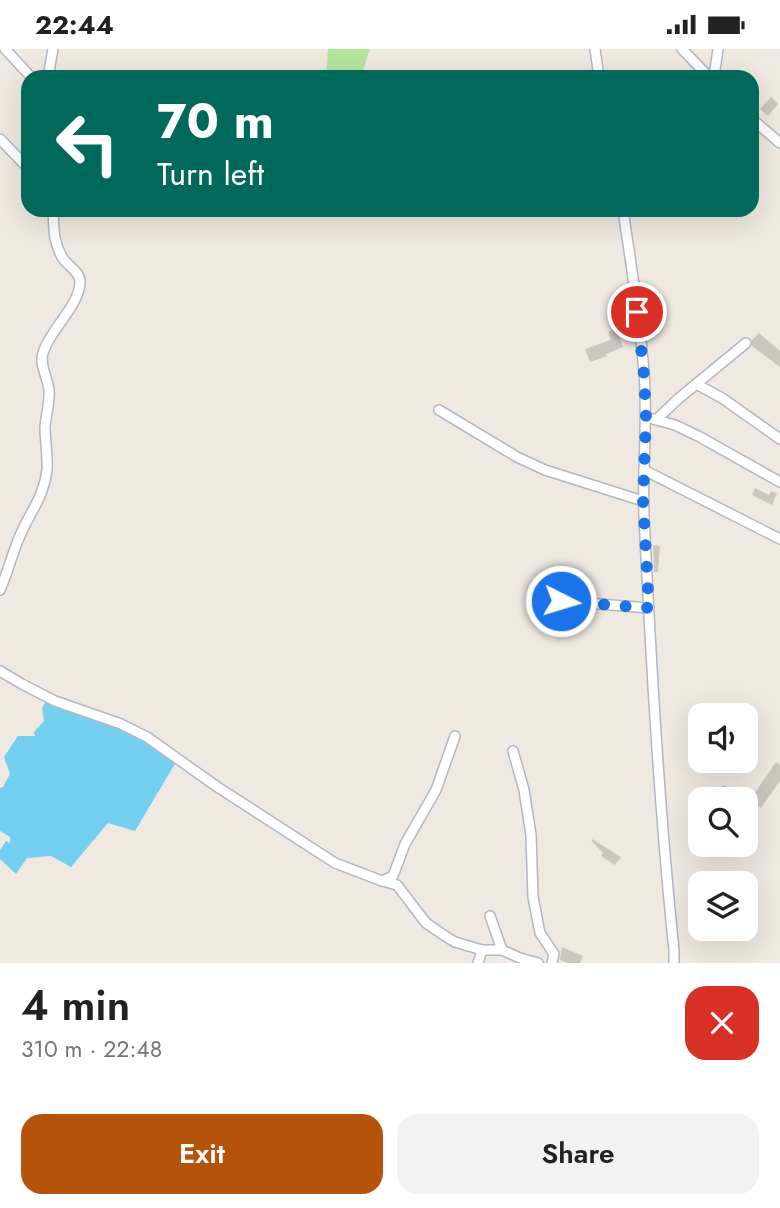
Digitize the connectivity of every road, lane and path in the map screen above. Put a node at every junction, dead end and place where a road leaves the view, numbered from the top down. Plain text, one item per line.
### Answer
1 (5, 49) edge
2 (53, 49) edge
3 (595, 49) edge
4 (682, 49) edge
5 (718, 49) edge
6 (24, 70) edge
7 (49, 70) edge
8 (598, 70) edge
9 (704, 70) edge
10 (714, 70) edge
11 (759, 125) edge
12 (0, 139) edge
13 (780, 143) edge
14 (21, 161) edge
15 (53, 217) edge
16 (624, 217) edge
17 (746, 343) dead end
18 (696, 384) junction
19 (439, 410) dead end
20 (651, 418) junction
21 (780, 439) edge
22 (644, 470) junction
23 (780, 482) edge
24 (643, 501) junction
25 (780, 539) edge
26 (0, 590) edge
27 (561, 601) dead end
28 (649, 608) junction
29 (0, 671) edge
30 (455, 736) dead end
31 (513, 751) dead end
32 (382, 881) junction
33 (490, 916) dead end
34 (482, 950) junction
35 (502, 950) junction
36 (478, 963) edge
37 (538, 963) edge
38 (552, 963) edge
39 (674, 963) edge

1 - 6 street
2 - 7 street
3 - 8 street
4 - 9 street
5 - 10 street
11 - 13 street
12 - 14 street
15 - 26 street
16 - 20 street
17 - 18 street
18 - 20 street
18 - 21 street
19 - 24 street
20 - 22 street
20 - 23 street
22 - 24 street
22 - 25 street
24 - 28 street
27 - 28 street
28 - 39 street
29 - 32 street
30 - 32 street
31 - 38 street
32 - 34 street
33 - 35 street
34 - 35 street
34 - 36 street
35 - 37 street

